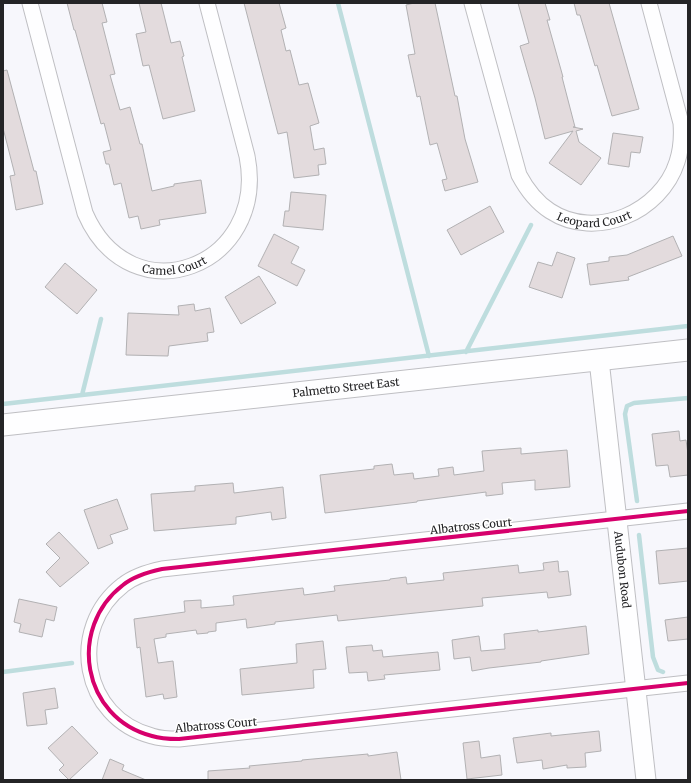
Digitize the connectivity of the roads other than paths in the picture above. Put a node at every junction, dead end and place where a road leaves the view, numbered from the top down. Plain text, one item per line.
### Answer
1 (30, 3) edge
2 (207, 3) edge
3 (472, 3) edge
4 (649, 3) edge
5 (688, 350) edge
6 (599, 360) junction
7 (3, 425) edge
8 (688, 511) edge
9 (617, 519) junction
10 (688, 683) edge
11 (636, 689) junction
12 (646, 780) edge

1 - 2 street, Camel Court
3 - 4 street, Leopard Court
5 - 6 main road, Palmetto Street East
6 - 7 main road, Palmetto Street East
6 - 9 street, Audubon Road
8 - 9 street, Albatross Court
9 - 11 street, Audubon Road
9 - 11 street, Albatross Court
10 - 11 street, Albatross Court
11 - 12 street, Audubon Road

